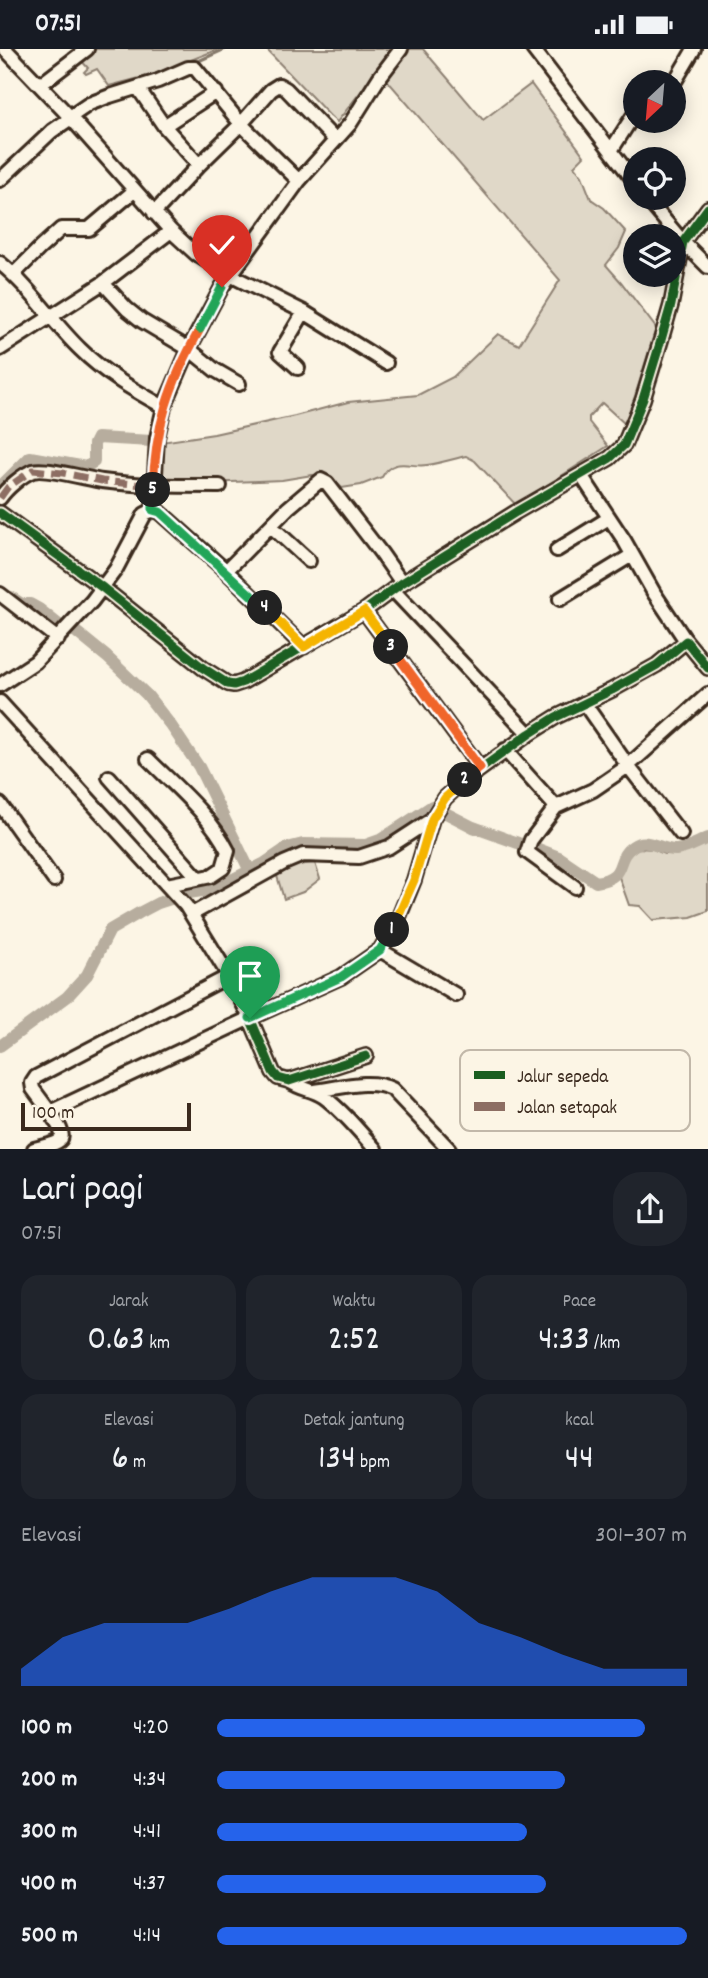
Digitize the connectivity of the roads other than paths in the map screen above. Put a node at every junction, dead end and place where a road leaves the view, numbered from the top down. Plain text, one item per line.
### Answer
1 (5, 49) edge
2 (87, 49) edge
3 (401, 49) edge
4 (533, 49) edge
5 (694, 49) edge
6 (682, 70) edge
7 (40, 85) junction
8 (138, 88) junction
9 (216, 92) junction
10 (70, 117) junction
11 (241, 124) junction
12 (164, 126) junction
13 (623, 132) edge
14 (335, 140) junction
15 (612, 149) junction
16 (199, 165) junction
17 (623, 165) edge
18 (0, 180) edge
19 (299, 181) junction
20 (134, 191) junction
21 (708, 208) edge
22 (656, 210) edge
23 (154, 213) junction
24 (668, 224) edge
25 (171, 231) junction
26 (686, 238) edge
27 (686, 245) edge
28 (0, 263) edge
29 (708, 267) edge
30 (14, 274) junction
31 (230, 275) junction
32 (103, 283) junction
33 (674, 287) edge
34 (304, 311) junction
35 (53, 317) junction
36 (0, 349) edge
37 (189, 349) junction
38 (386, 363) dead end
39 (298, 367) dead end
40 (239, 384) dead end
41 (164, 407) junction
42 (581, 475) junction
43 (153, 486) junction
44 (220, 486) dead end
45 (0, 498) edge
46 (153, 510) junction
47 (0, 513) edge
48 (609, 518) junction
49 (271, 526) junction
50 (557, 550) dead end
51 (632, 555) junction
52 (309, 561) dead end
53 (226, 571) junction
54 (398, 586) junction
55 (103, 588) junction
56 (0, 594) edge
57 (560, 599) dead end
58 (364, 611) junction
59 (58, 639) junction
60 (686, 641) junction
61 (304, 647) junction
62 (708, 668) edge
63 (0, 685) edge
64 (708, 694) edge
65 (0, 702) edge
66 (584, 703) junction
67 (529, 734) junction
68 (505, 750) junction
69 (148, 759) dead end
70 (628, 767) junction
71 (480, 768) junction
72 (109, 777) dead end
73 (0, 804) edge
74 (555, 807) junction
75 (435, 814) junction
76 (681, 834) dead end
77 (198, 878) junction
78 (54, 880) dead end
79 (575, 887) dead end
80 (171, 890) junction
81 (189, 910) junction
82 (380, 950) junction
83 (229, 976) junction
84 (456, 995) dead end
85 (250, 1018) junction
86 (366, 1056) dead end
87 (289, 1081) junction
88 (316, 1091) junction
89 (50, 1112) junction
90 (34, 1149) edge
91 (375, 1149) edge
92 (449, 1149) edge

1 - 7 street
2 - 7 street
3 - 14 street
4 - 15 street
5 - 6 street
7 - 10 street
8 - 9 street
8 - 10 street
8 - 12 street
9 - 11 street
9 - 12 street
10 - 18 street
10 - 20 street
11 - 14 street
11 - 16 street
11 - 19 street
12 - 16 street
13 - 15 street
14 - 19 street
15 - 17 street
16 - 23 street
19 - 31 street
20 - 23 street
20 - 30 street
21 - 26 street
22 - 24 street
23 - 25 street
25 - 31 street
25 - 32 street
27 - 29 street
28 - 30 street
30 - 35 street
31 - 34 street
31 - 37 street
32 - 35 street
32 - 37 street
33 - 42 street
34 - 38 street
34 - 39 street
35 - 36 street
35 - 41 street
37 - 40 street
37 - 41 street
41 - 43 street
42 - 48 street
42 - 54 street
43 - 44 street
43 - 45 street
43 - 46 street
46 - 53 street
46 - 55 street
47 - 55 street
48 - 50 street
48 - 51 street
49 - 52 street
49 - 53 street
49 - 54 street
51 - 57 street
51 - 60 street
53 - 61 street
54 - 58 street
54 - 67 street
55 - 59 street
55 - 61 street
56 - 59 street
58 - 61 street
58 - 71 street
59 - 63 street
60 - 62 street
60 - 66 street
64 - 70 street
65 - 80 street
66 - 67 street
66 - 70 street
67 - 68 street
68 - 71 street
68 - 74 street
69 - 77 street
70 - 74 street
70 - 76 street
71 - 75 street
72 - 77 street
73 - 78 street
74 - 79 street
75 - 81 street
75 - 82 street
77 - 80 street
80 - 81 street
81 - 83 street
82 - 84 street
82 - 85 street
83 - 85 street
83 - 89 street
85 - 87 street
85 - 89 street
86 - 87 street
87 - 88 street
88 - 91 street
88 - 92 street
89 - 90 street

